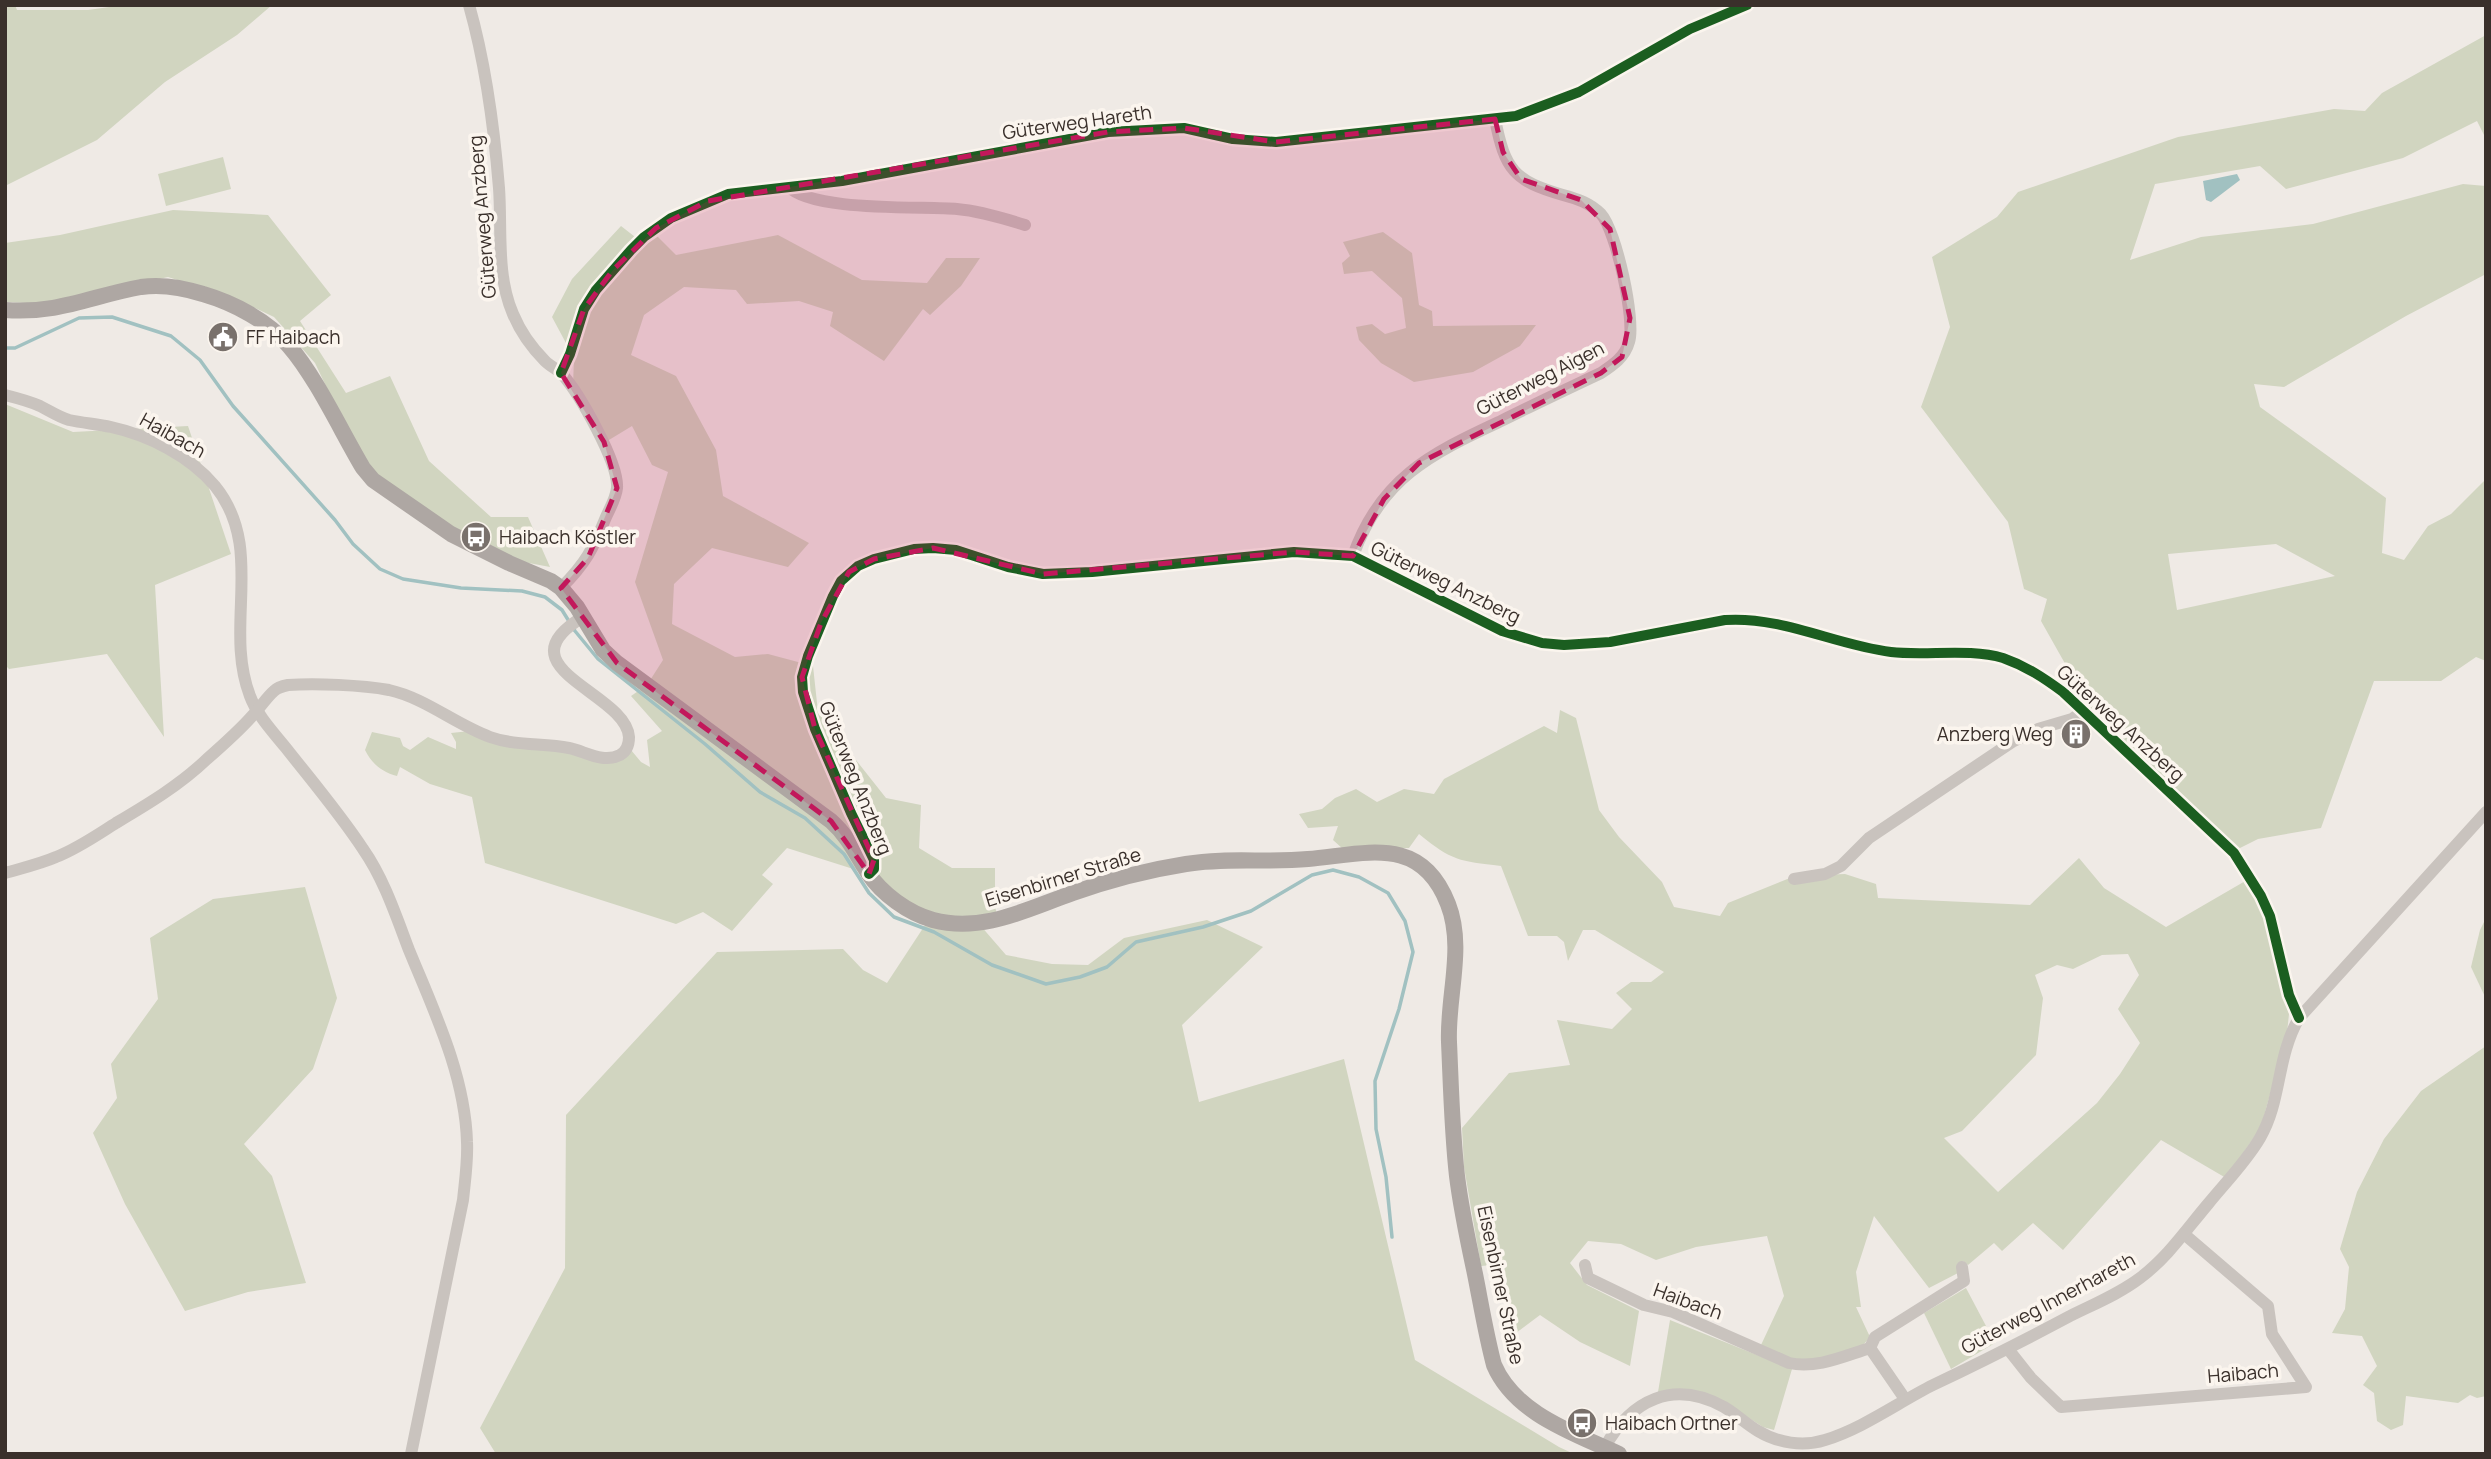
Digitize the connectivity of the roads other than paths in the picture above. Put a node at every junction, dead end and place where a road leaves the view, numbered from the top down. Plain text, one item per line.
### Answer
1 (468, 5) edge
2 (1747, 5) edge
3 (1495, 119) junction
4 (788, 186) junction
5 (1025, 225) dead end
6 (5, 310) edge
7 (561, 373) junction
8 (5, 394) edge
9 (1353, 556) junction
10 (561, 588) junction
11 (576, 622) junction
12 (258, 710) junction
13 (2083, 711) junction
14 (2486, 812) edge
15 (5, 873) edge
16 (869, 874) junction
17 (1794, 879) dead end
18 (2299, 1018) junction
19 (2184, 1234) junction
20 (1586, 1265) dead end
21 (1962, 1267) dead end
22 (1870, 1348) junction
23 (2008, 1349) junction
24 (1905, 1399) junction
25 (1612, 1451) edge
26 (411, 1454) edge

1 - 7 street, Güterweg Anzberg
2 - 3 street, Güterweg Hareth
3 - 4 street, Güterweg Hareth
3 - 9 street, Güterweg Aigen
4 - 5 street
4 - 7 street, Güterweg Hareth
6 - 10 main road, Eisenbirner Straße
7 - 10 street, Güterweg Anzberg
8 - 12 street, Haibach
9 - 13 street, Güterweg Anzberg
9 - 16 street, Güterweg Anzberg
10 - 11 main road, Eisenbirner Straße
11 - 12 street
11 - 16 main road, Eisenbirner Straße
12 - 15 street
12 - 26 street, Haibach
13 - 17 street
13 - 18 street, Güterweg Anzberg
14 - 18 street, Güterweg Innerhareth
16 - 25 main road, Eisenbirner Straße
18 - 19 street, Güterweg Innerhareth
19 - 23 street, Güterweg Innerhareth
19 - 23 street, Haibach
20 - 22 street, Haibach
21 - 22 street, Haibach
22 - 24 street
23 - 24 street, Güterweg Innerhareth
24 - 25 street, Güterweg Innerhareth

